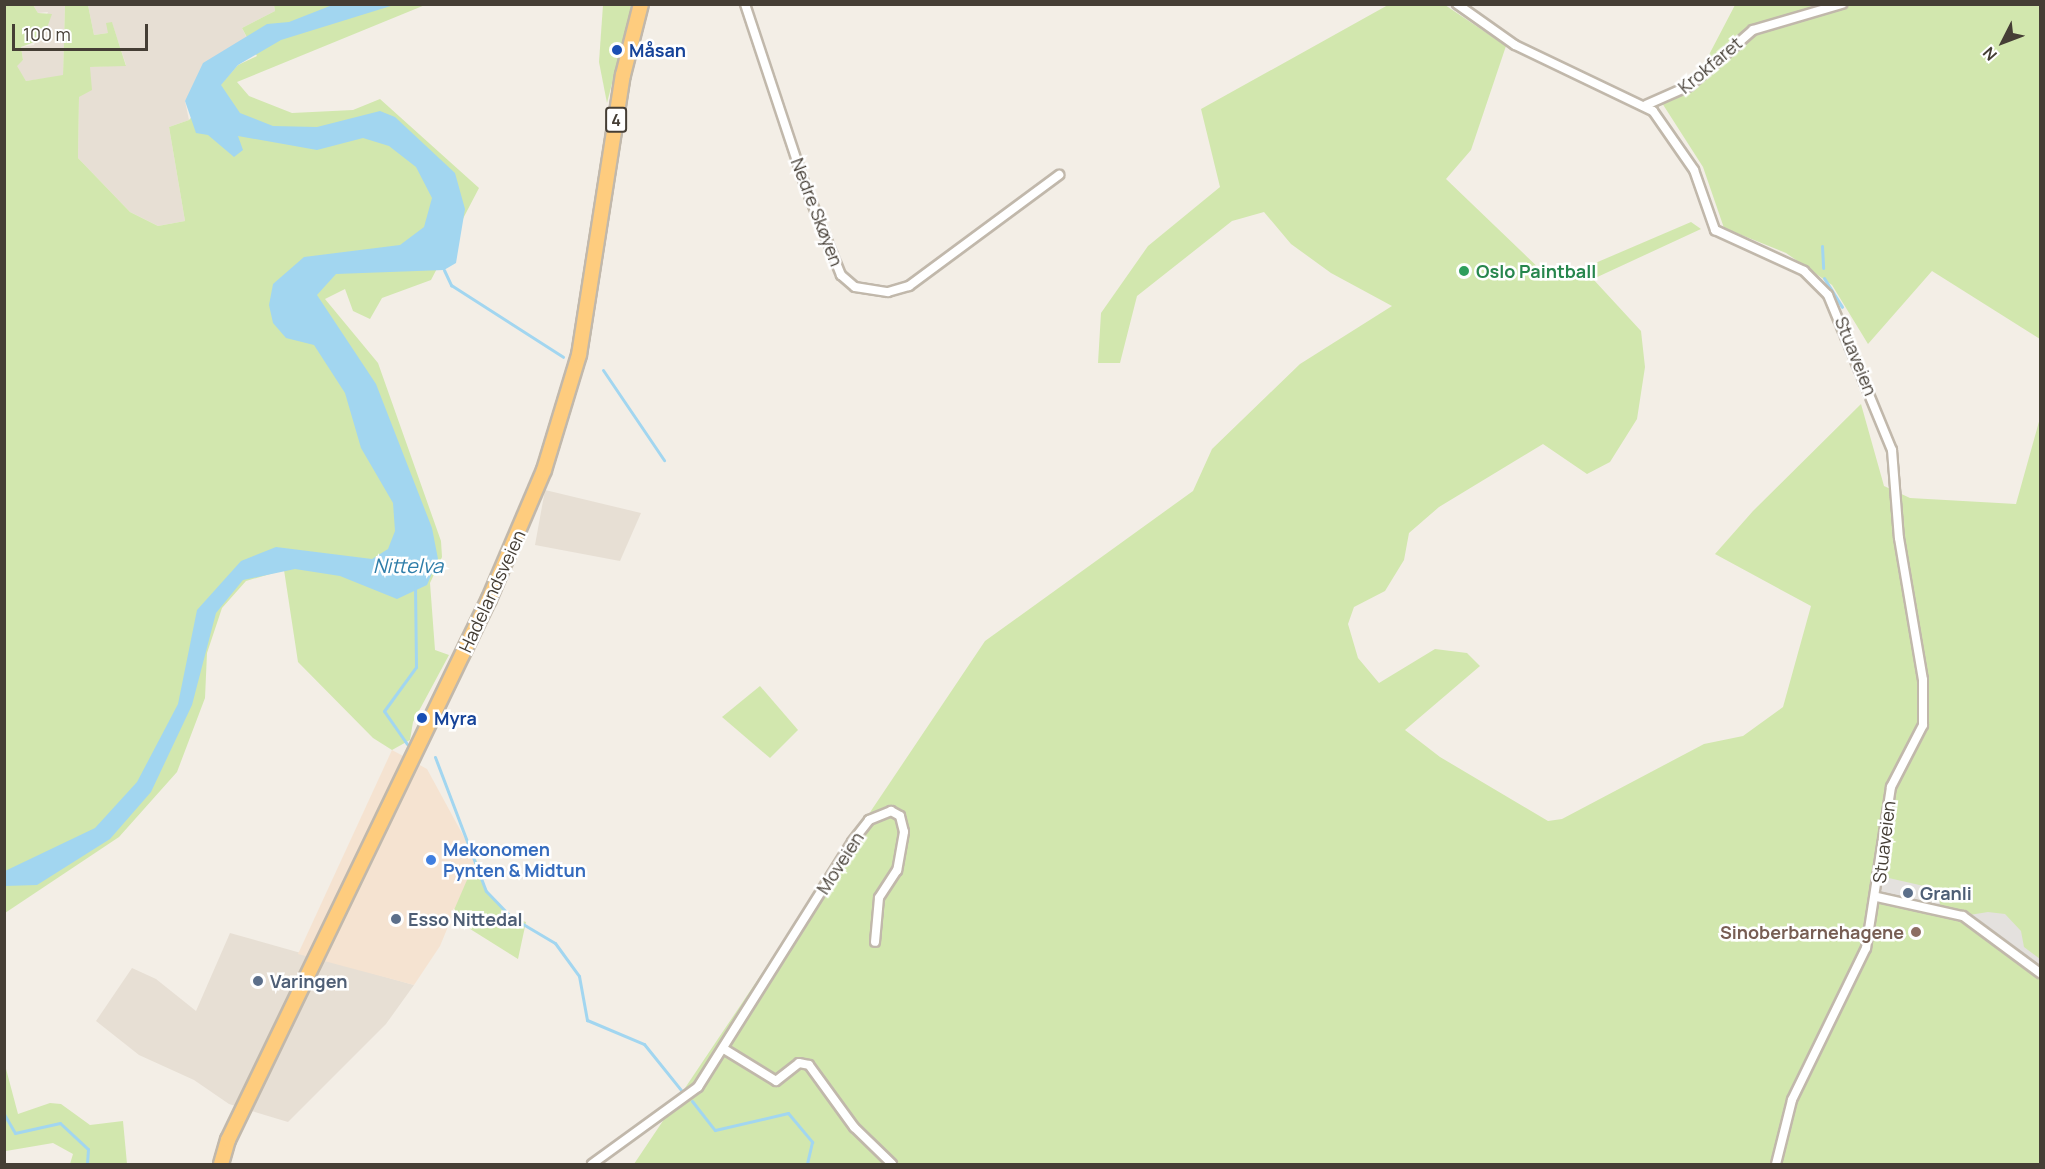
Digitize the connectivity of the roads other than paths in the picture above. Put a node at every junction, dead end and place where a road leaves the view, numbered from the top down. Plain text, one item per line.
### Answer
1 (641, 4) edge
2 (745, 4) edge
3 (1457, 4) edge
4 (1842, 4) edge
5 (1646, 105) junction
6 (1059, 175) dead end
7 (1877, 897) junction
8 (875, 942) dead end
9 (2040, 973) edge
10 (724, 1049) junction
11 (228, 1140) junction
12 (211, 1164) edge
13 (221, 1164) edge
14 (592, 1164) edge
15 (892, 1164) edge
16 (1776, 1164) edge

1 - 11 highway, Hadelandsveien / 4
2 - 6 street, Nedre Skøyen
3 - 5 street, Stuaveien
4 - 5 street, Krokfaret
5 - 7 street, Stuaveien
7 - 9 street
7 - 16 street, Stuaveien
8 - 10 street, Moveien
10 - 14 street, Moveien
10 - 15 street
11 - 12 highway, Hadelandsveien / 4
11 - 13 highway, Hadelandsveien / 4

